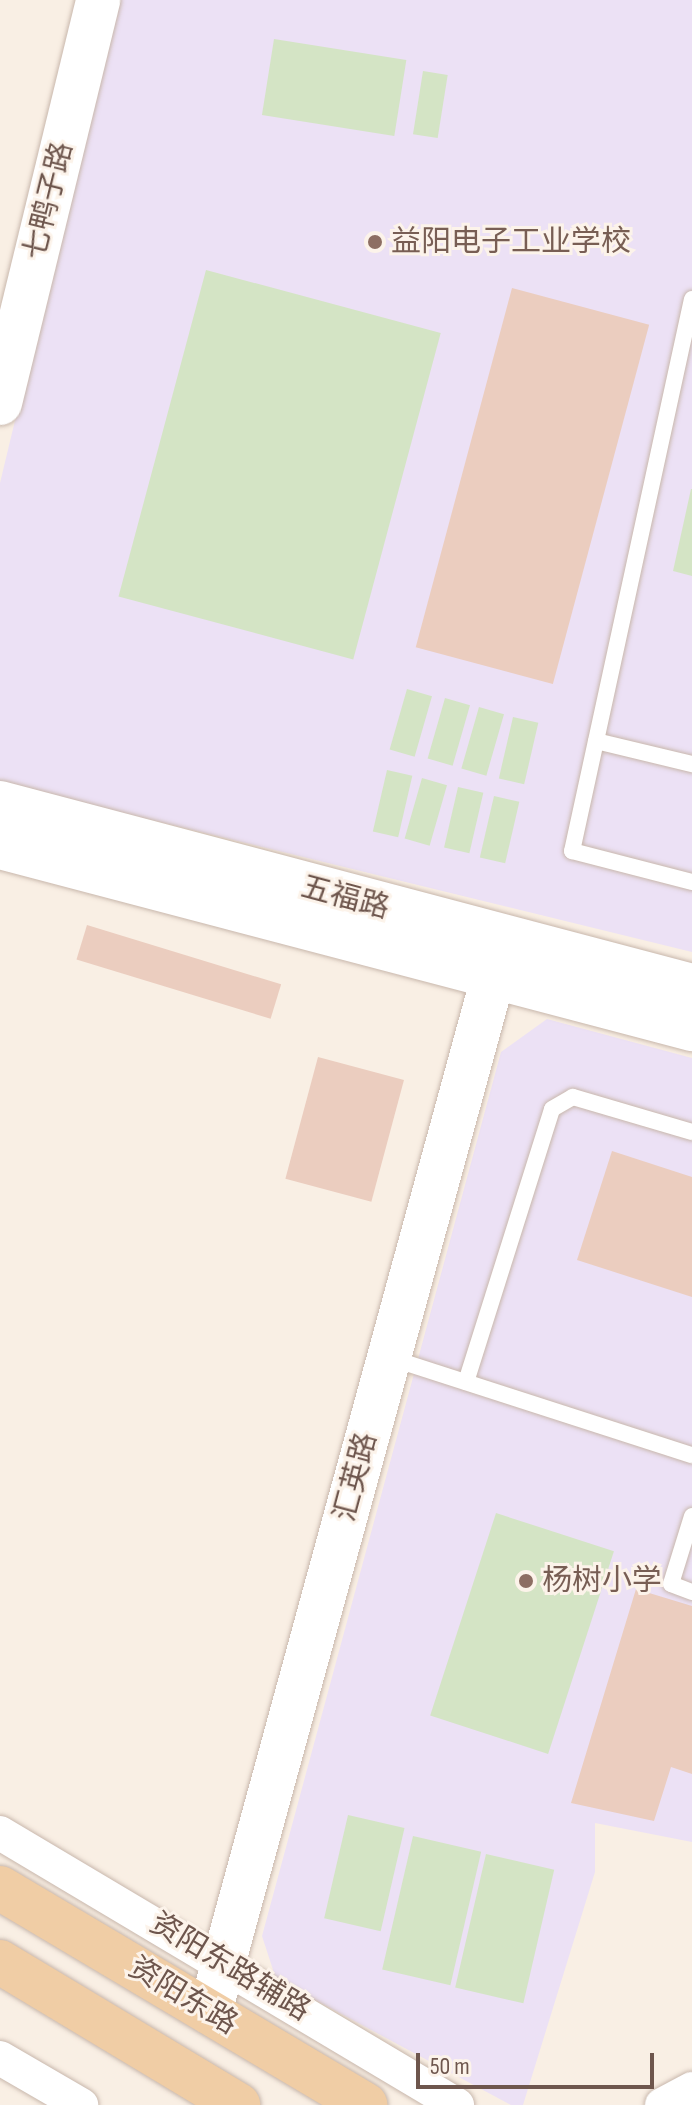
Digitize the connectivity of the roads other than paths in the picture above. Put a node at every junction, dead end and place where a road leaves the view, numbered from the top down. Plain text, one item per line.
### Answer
1 (98, 0) edge
2 (692, 299) edge
3 (0, 403) edge
4 (596, 741) junction
5 (692, 764) edge
6 (0, 803) edge
7 (0, 847) edge
8 (692, 882) edge
9 (498, 961) junction
10 (692, 986) edge
11 (692, 1029) edge
12 (692, 1132) edge
13 (389, 1357) junction
14 (466, 1382) junction
15 (692, 1455) edge
16 (692, 1516) edge
17 (692, 1592) edge
18 (0, 1833) edge
19 (0, 1888) edge
20 (223, 1960) junction
21 (0, 1962) edge
22 (210, 2012) junction
23 (0, 2058) edge
24 (692, 2089) edge
25 (81, 2105) edge
26 (238, 2105) edge
27 (365, 2105) edge
28 (457, 2105) edge
29 (662, 2105) edge

1 - 3 street, 七鸭子路
2 - 4 lane
4 - 5 lane
4 - 8 lane
6 - 9 street, 五福路
7 - 9 street
9 - 10 street, 五福路
9 - 11 street
9 - 13 street, 汇英路
12 - 14 lane
13 - 14 lane
13 - 20 street, 汇英路
14 - 15 lane
16 - 17 lane
18 - 20 street, 资阳东路辅路
19 - 22 main road, 资阳东路
20 - 22 street, 汇英路
20 - 28 street, 资阳东路辅路
21 - 26 main road
22 - 27 main road, 资阳东路
23 - 25 street
24 - 29 street

